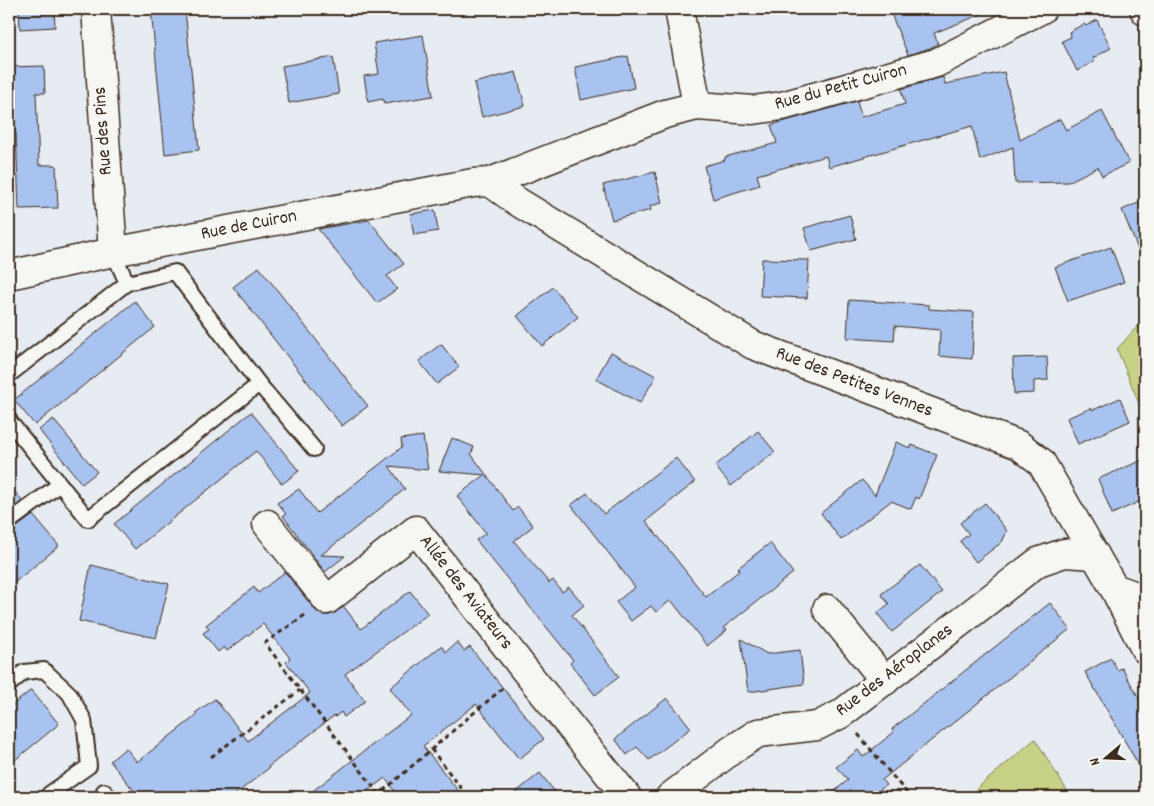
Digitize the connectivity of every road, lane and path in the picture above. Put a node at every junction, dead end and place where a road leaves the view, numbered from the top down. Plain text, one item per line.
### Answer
1 (96, 9) edge
2 (678, 9) edge
3 (1042, 9) edge
4 (697, 106) junction
5 (490, 182) junction
6 (113, 252) junction
7 (9, 276) edge
8 (126, 283) junction
9 (9, 374) edge
10 (259, 384) junction
11 (9, 419) edge
12 (314, 449) dead end
13 (60, 484) junction
14 (9, 522) edge
15 (267, 524) dead end
16 (1095, 555) junction
17 (1114, 588) junction
18 (1145, 599) edge
19 (327, 600) junction
20 (827, 609) dead end
21 (1145, 649) edge
22 (524, 669) junction
23 (885, 681) junction
24 (9, 685) edge
25 (300, 690) junction
26 (841, 714) junction
27 (431, 749) junction
28 (211, 757) dead end
29 (680, 790) edge
30 (49, 794) dead end
31 (379, 796) edge
32 (468, 797) edge
33 (627, 797) edge
34 (645, 797) edge
35 (910, 797) edge

1 - 6 street, Rue des Pins
2 - 4 street
3 - 4 street, Rue du Petit Cuiron
4 - 5 street, Rue du Petit Cuiron
5 - 6 street, Rue de Cuiron
5 - 16 street, Rue des Petites Vennes
6 - 7 street, Rue de Cuiron
6 - 8 lane
8 - 9 lane
8 - 10 lane
10 - 12 lane
10 - 13 lane
11 - 13 lane
13 - 14 lane
15 - 19 street
16 - 17 street, Rue des Petites Vennes
16 - 23 street, Rue des Aéroplanes
17 - 18 street
17 - 21 street, Rue des Petites Vennes
19 - 22 street, Allée des Aviateurs
19 - 25 path
20 - 23 street
22 - 27 path
22 - 33 street, Allée des Aviateurs
23 - 26 street, Rue des Aéroplanes
24 - 30 lane
25 - 28 path
25 - 31 path
26 - 29 street, Rue des Aéroplanes
26 - 35 path
27 - 31 path
27 - 32 path
29 - 34 street, Rue des Aéroplanes

